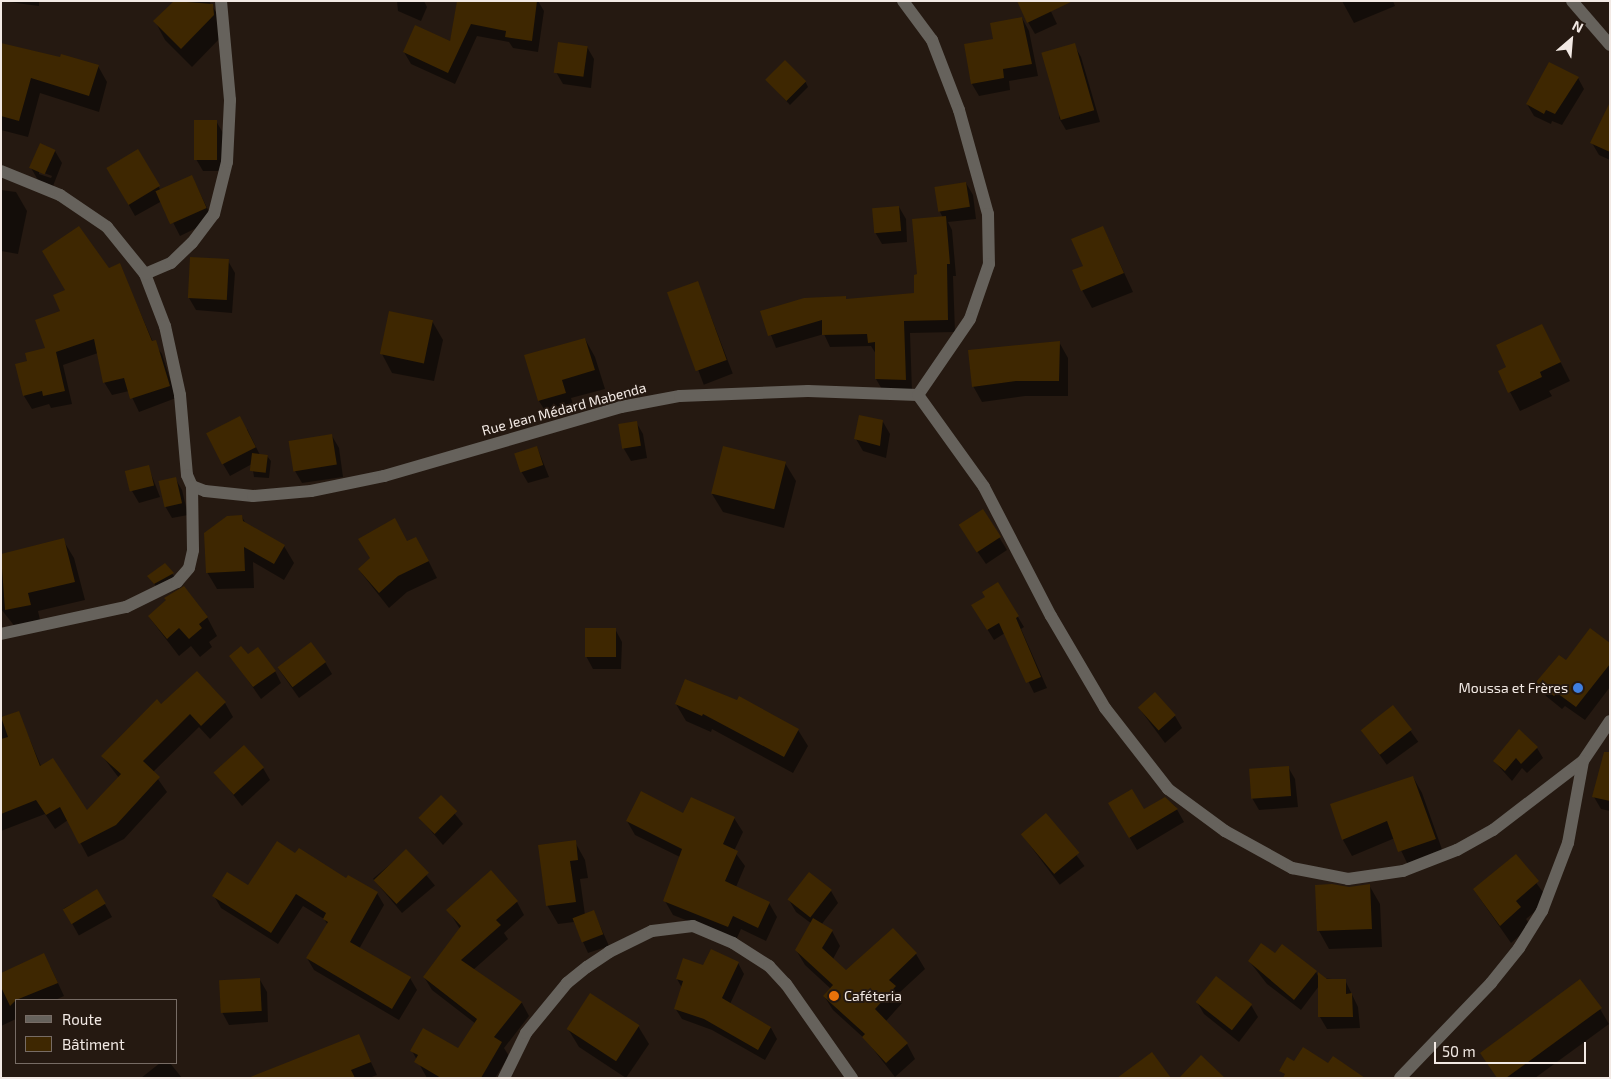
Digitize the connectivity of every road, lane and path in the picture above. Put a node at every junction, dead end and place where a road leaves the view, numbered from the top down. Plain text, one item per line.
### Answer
1 (221, 1) edge
2 (903, 1) edge
3 (1572, 1) edge
4 (1610, 45) edge
5 (1, 171) edge
6 (145, 274) junction
7 (918, 395) junction
8 (192, 486) junction
9 (1, 634) edge
10 (1610, 721) edge
11 (1583, 761) junction
12 (504, 1078) edge
13 (852, 1078) edge
14 (1400, 1078) edge

1 - 6 street
2 - 7 street
3 - 4 street
5 - 6 street
6 - 8 street
7 - 8 street, Rue Jean Médard Mabenda
7 - 11 street
8 - 9 street
10 - 11 street
11 - 14 street
12 - 13 street

